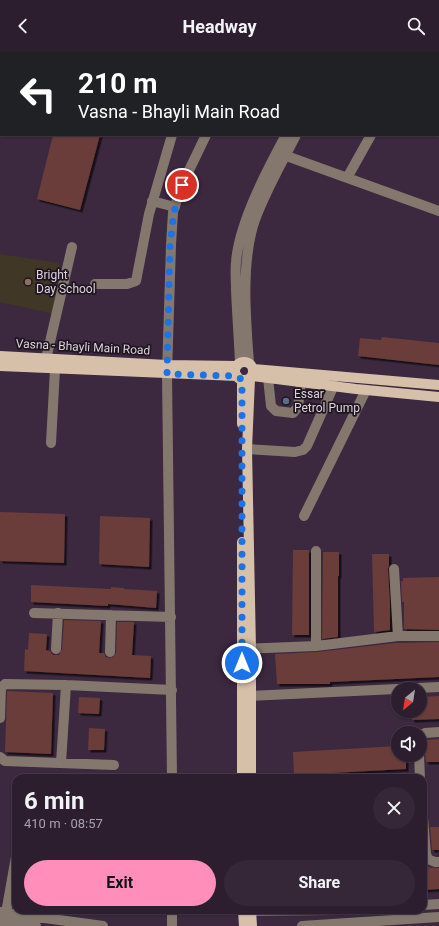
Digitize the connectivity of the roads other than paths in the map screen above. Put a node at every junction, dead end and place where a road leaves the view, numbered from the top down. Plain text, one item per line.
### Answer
1 (172, 136) edge
2 (206, 136) edge
3 (286, 136) edge
4 (295, 136) edge
5 (370, 136) edge
6 (281, 154) junction
7 (347, 178) junction
8 (152, 201) junction
9 (175, 206) junction
10 (439, 211) edge
11 (72, 247) dead end
12 (95, 284) dead end
13 (0, 356) edge
14 (46, 358) junction
15 (0, 366) edge
16 (55, 369) junction
17 (167, 369) junction
18 (245, 372) junction
19 (268, 378) junction
20 (301, 382) junction
21 (334, 385) junction
22 (439, 385) edge
23 (366, 390) junction
24 (439, 397) edge
25 (51, 443) dead end
26 (247, 449) junction
27 (304, 516) dead end
28 (316, 551) dead end
29 (394, 569) dead end
30 (34, 613) dead end
31 (58, 613) junction
32 (111, 615) junction
33 (171, 617) junction
34 (398, 636) junction
35 (439, 636) edge
36 (316, 646) junction
37 (56, 649) dead end
38 (247, 649) junction
39 (110, 652) dead end
40 (66, 685) junction
41 (439, 687) edge
42 (172, 690) junction
43 (251, 696) junction
44 (0, 718) edge
45 (439, 732) edge
46 (427, 733) edge
47 (0, 757) edge
48 (419, 762) edge
49 (61, 763) junction
50 (114, 765) dead end
51 (172, 774) edge
52 (242, 774) edge
53 (251, 774) edge
54 (420, 774) edge
55 (427, 856) edge
56 (439, 862) edge
57 (12, 874) edge
58 (439, 904) edge
59 (427, 905) edge
60 (172, 914) edge
61 (246, 914) edge
62 (248, 914) edge
63 (2, 915) edge
64 (439, 917) edge
65 (404, 923) edge
66 (381, 924) edge
67 (338, 925) edge
68 (36, 926) edge
69 (103, 926) edge
70 (172, 926) edge
71 (244, 926) edge
72 (252, 926) edge
73 (302, 926) edge
74 (314, 926) edge

1 - 8 street
2 - 9 street
3 - 6 street
4 - 6 street
5 - 7 street
6 - 7 street
6 - 18 street
7 - 10 street
8 - 9 street
8 - 12 street
9 - 17 street
11 - 14 street
13 - 14 main road, Vasna - Bhayli Main Road
14 - 17 main road, Vasna - Bhayli Main Road
15 - 16 main road, Vasna - Bhayli Main Road
16 - 17 main road, Vasna - Bhayli Main Road
16 - 25 street
17 - 18 main road, Vasna - Bhayli Main Road
17 - 33 street
18 - 19 main road, Vasna - Bhayli Main Road
18 - 22 main road, Vasna - Bhayli Main Road
18 - 26 main road
18 - 38 main road
19 - 20 main road, Vasna - Bhayli Main Road
19 - 20 street
20 - 21 main road, Vasna - Bhayli Main Road
21 - 23 main road, Vasna - Bhayli Main Road
21 - 26 street
23 - 24 main road, Vasna - Bhayli Main Road
23 - 27 street
26 - 38 main road
28 - 36 street
29 - 34 street
30 - 31 street
31 - 32 street
31 - 37 street
32 - 33 street
32 - 39 street
33 - 42 street
34 - 35 street
34 - 36 street
36 - 38 street
38 - 43 main road
38 - 52 main road
40 - 42 street
40 - 44 street
40 - 49 street
41 - 43 street
42 - 51 street
43 - 53 main road
45 - 46 street
47 - 49 street
48 - 54 street
49 - 50 street
55 - 56 street
57 - 63 street
58 - 59 street
60 - 70 street
61 - 71 main road
62 - 72 main road
63 - 68 street
63 - 69 street
64 - 65 street
65 - 66 street
66 - 67 street
67 - 74 street
73 - 74 street

